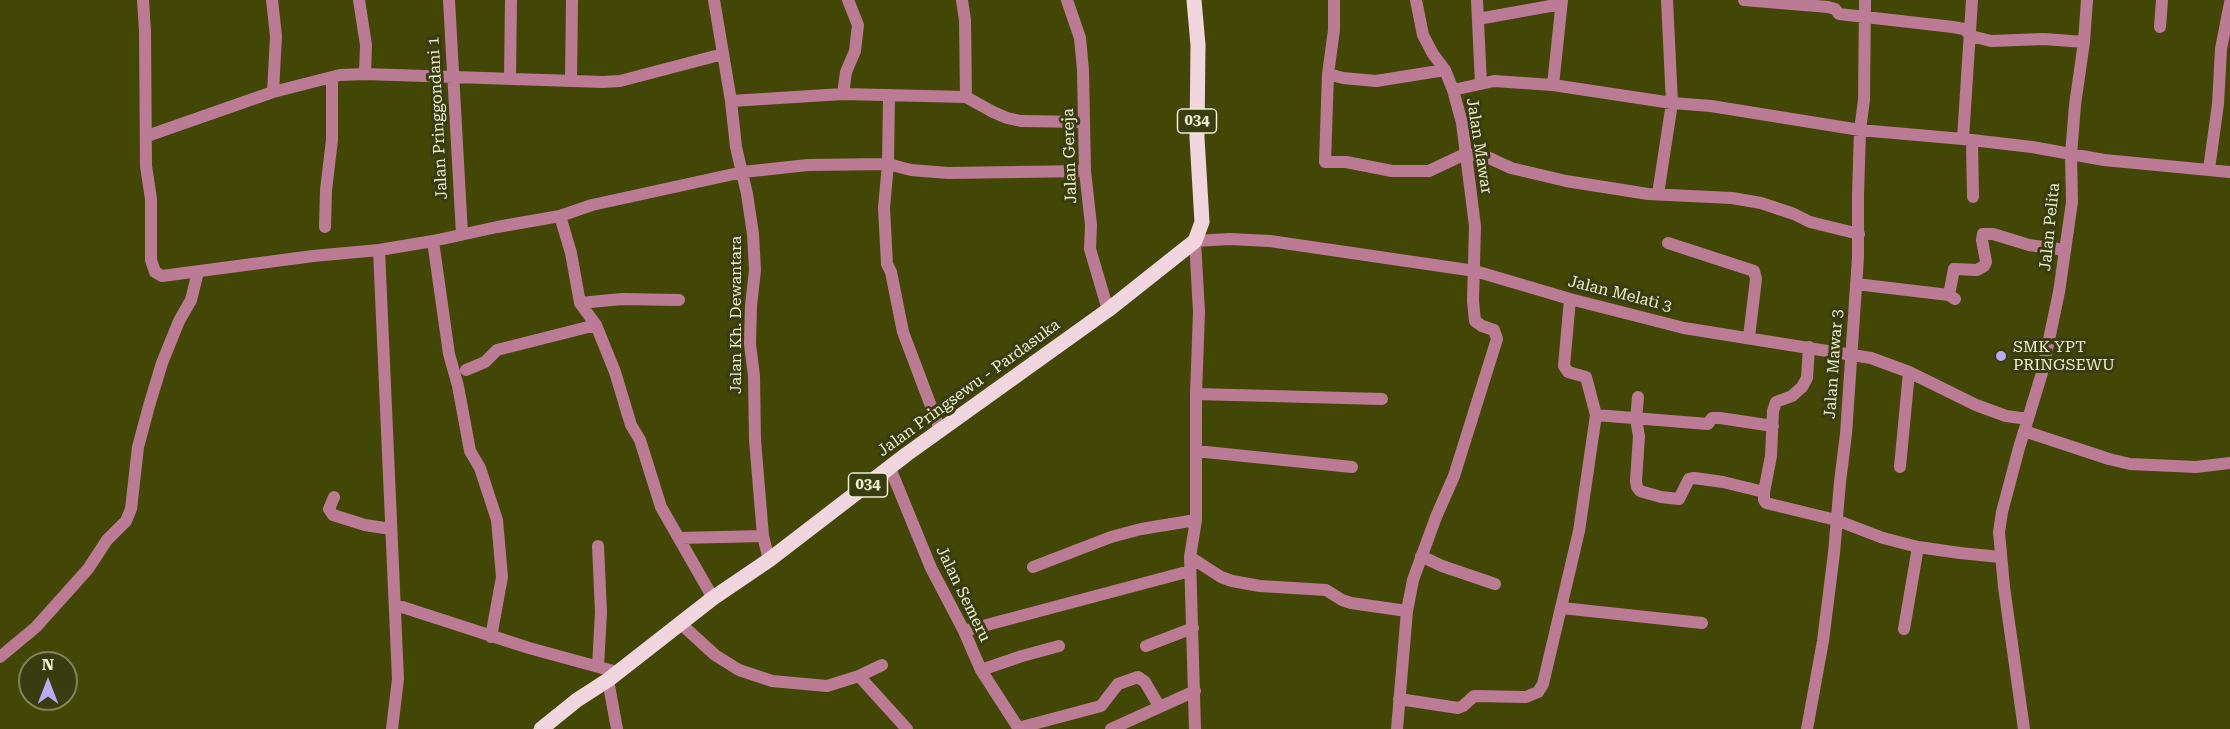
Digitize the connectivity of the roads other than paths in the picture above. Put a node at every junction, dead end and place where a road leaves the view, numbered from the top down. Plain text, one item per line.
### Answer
1 (143, 0) edge
2 (272, 0) edge
3 (359, 0) edge
4 (449, 0) edge
5 (511, 0) edge
6 (572, 0) edge
7 (714, 0) edge
8 (849, 0) edge
9 (962, 0) edge
10 (1066, 0) edge
11 (1194, 0) edge
12 (1334, 0) edge
13 (1416, 0) edge
14 (1477, 0) edge
15 (1667, 0) edge
16 (1744, 0) edge
17 (1865, 0) edge
18 (1972, 0) edge
19 (2087, 0) edge
20 (2163, 0) edge
21 (1561, 2) edge
22 (2230, 3) edge
23 (1866, 17) junction
24 (1478, 19) junction
25 (2160, 27) dead end
26 (1971, 36) junction
27 (2084, 42) junction
28 (723, 54) junction
29 (1445, 70) junction
30 (365, 74) junction
31 (1328, 74) junction
32 (452, 76) junction
33 (332, 77) junction
34 (510, 78) junction
35 (571, 81) junction
36 (1481, 84) junction
37 (1553, 85) junction
38 (1453, 90) junction
39 (273, 92) junction
40 (843, 94) junction
41 (889, 95) junction
42 (966, 97) junction
43 (731, 100) junction
44 (1672, 103) junction
45 (1084, 122) junction
46 (1860, 130) junction
47 (147, 136) junction
48 (1968, 140) junction
49 (1465, 154) junction
50 (2072, 155) junction
51 (888, 164) junction
52 (2209, 169) junction
53 (1085, 171) junction
54 (743, 172) junction
55 (2230, 172) edge
56 (1658, 194) junction
57 (1973, 197) dead end
58 (560, 216) junction
59 (325, 227) dead end
60 (462, 234) junction
61 (1859, 234) junction
62 (433, 241) junction
63 (1195, 241) junction
64 (1668, 243) dead end
65 (379, 250) junction
66 (2065, 250) junction
67 (1475, 271) junction
68 (198, 273) junction
69 (1856, 284) junction
70 (1570, 299) junction
71 (679, 300) dead end
72 (580, 303) junction
73 (1108, 309) junction
74 (596, 325) junction
75 (1749, 337) junction
76 (1809, 347) junction
77 (1850, 355) junction
78 (466, 370) dead end
79 (1909, 372) junction
80 (1196, 394) junction
81 (1638, 397) dead end
82 (1382, 399) dead end
83 (1596, 415) junction
84 (1636, 419) junction
85 (2028, 419) junction
86 (1773, 426) junction
87 (940, 430) junction
88 (2024, 431) junction
89 (1196, 451) junction
90 (2230, 463) edge
91 (1352, 467) dead end
92 (1900, 467) dead end
93 (890, 468) junction
94 (1764, 492) junction
95 (334, 497) dead end
96 (1196, 520) junction
97 (1836, 520) junction
98 (392, 530) junction
99 (763, 536) junction
100 (680, 538) junction
101 (598, 546) dead end
102 (1918, 547) junction
103 (1190, 556) junction
104 (1421, 556) junction
105 (2000, 556) junction
106 (770, 560) junction
107 (1033, 567) dead end
108 (1190, 571) junction
109 (1495, 584) dead end
110 (713, 598) junction
111 (396, 605) junction
112 (1562, 608) junction
113 (1407, 611) junction
114 (1702, 623) dead end
115 (681, 624) junction
116 (1193, 628) junction
117 (1904, 629) dead end
118 (964, 631) junction
119 (491, 637) junction
120 (1059, 646) dead end
121 (1146, 646) dead end
122 (0, 657) edge
123 (882, 665) dead end
124 (598, 666) junction
125 (981, 670) junction
126 (612, 676) junction
127 (859, 676) junction
128 (1195, 691) junction
129 (1399, 699) junction
130 (1159, 706) junction
131 (392, 729) edge
132 (541, 729) edge
133 (617, 729) edge
134 (907, 729) edge
135 (1018, 729) edge
136 (1111, 729) edge
137 (1195, 729) edge
138 (1397, 729) edge
139 (1808, 729) edge
140 (2024, 729) edge

1 - 47 street
2 - 39 street
3 - 30 street
4 - 32 street, Jalan Pringgondani 1
5 - 34 street
6 - 35 street
7 - 28 street, Jalan Kh. Dewantara
8 - 40 street
9 - 42 street
10 - 45 street, Jalan Gereja
11 - 63 main road, 034
12 - 31 street
13 - 29 street, Jalan Mawar
14 - 24 street
15 - 44 street
16 - 23 street
17 - 23 street, Jalan Mawar 3
18 - 26 street
19 - 27 street, Jalan Pelita
20 - 25 street
21 - 24 street
21 - 37 street
22 - 52 street
23 - 26 street
23 - 46 street, Jalan Mawar 3
24 - 36 street
26 - 27 street
26 - 48 street
27 - 50 street, Jalan Pelita
28 - 35 street
28 - 43 street, Jalan Kh. Dewantara
29 - 31 street
29 - 38 street, Jalan Mawar
30 - 32 street
30 - 33 street
31 - 49 street
32 - 34 street
32 - 60 street, Jalan Pringgondani 1
33 - 39 street
33 - 59 street
34 - 35 street
36 - 37 street
36 - 38 street
37 - 44 street
38 - 49 street, Jalan Mawar
39 - 47 street
40 - 41 street
40 - 43 street
41 - 42 street
41 - 51 street
42 - 45 street
43 - 54 street, Jalan Kh. Dewantara
44 - 46 street
44 - 56 street
45 - 53 street, Jalan Gereja
46 - 48 street
46 - 61 street, Jalan Mawar 3
47 - 68 street
48 - 50 street
48 - 57 street
49 - 56 street
49 - 67 street, Jalan Mawar
50 - 52 street
50 - 66 street, Jalan Pelita
51 - 53 street
51 - 54 street
51 - 87 street
52 - 55 street
53 - 73 street, Jalan Gereja
54 - 58 street
54 - 99 street, Jalan Kh. Dewantara
56 - 61 street
58 - 60 street
58 - 72 street
60 - 62 street
61 - 69 street, Jalan Mawar 3
62 - 65 street
62 - 119 street
63 - 67 street, Jalan Melati 3
63 - 73 main road, Jalan Pringsewu - Pardasuka / 034
63 - 80 street
64 - 75 street
65 - 68 street
65 - 98 street
66 - 69 street
66 - 85 street, Jalan Pelita
67 - 70 street, Jalan Melati 3
67 - 104 street, Jalan Mawar
68 - 122 street
69 - 77 street, Jalan Mawar 3
70 - 75 street, Jalan Melati 3
70 - 83 street
71 - 72 street
72 - 74 street
73 - 87 main road, Jalan Pringsewu - Pardasuka / 034
74 - 78 street
74 - 100 street
75 - 76 street, Jalan Melati 3
76 - 77 street, Jalan Melati 3
76 - 86 street
77 - 79 street, Jalan Melati 3
77 - 97 street, Jalan Mawar 3
79 - 85 street, Jalan Melati 3
79 - 92 street
80 - 82 street
80 - 89 street
81 - 84 street
83 - 84 street
83 - 112 street
84 - 86 street
84 - 94 street
85 - 88 street, Jalan Pelita
86 - 94 street
87 - 93 main road, Jalan Pringsewu - Pardasuka / 034
88 - 90 street
88 - 105 street, Jalan Pelita
89 - 91 street
89 - 96 street
93 - 106 main road, Jalan Pringsewu - Pardasuka / 034
93 - 118 street, Jalan Semeru
94 - 97 street
95 - 98 street
96 - 103 street
96 - 107 street
97 - 102 street
97 - 139 street, Jalan Mawar 3
98 - 111 street
99 - 100 street
99 - 106 street, Jalan Kh. Dewantara
100 - 110 street
101 - 124 street
102 - 105 street
102 - 117 street
103 - 108 street
103 - 113 street
104 - 109 street
104 - 113 street
105 - 140 street, Jalan Pelita
106 - 110 main road, Jalan Pringsewu - Pardasuka / 034
108 - 116 street
108 - 118 street
110 - 115 main road, Jalan Pringsewu - Pardasuka / 034
111 - 119 street
111 - 131 street
112 - 114 street
112 - 129 street
113 - 129 street
115 - 126 main road, Jalan Pringsewu - Pardasuka / 034
115 - 127 street
116 - 121 street
116 - 128 street
118 - 125 street, Jalan Semeru
119 - 124 street
120 - 125 street
123 - 127 street
124 - 126 street
125 - 135 street, Jalan Semeru
126 - 132 main road, Jalan Pringsewu - Pardasuka / 034
126 - 133 street
127 - 134 street
128 - 130 street
128 - 137 street
129 - 138 street
130 - 135 street
130 - 136 street

